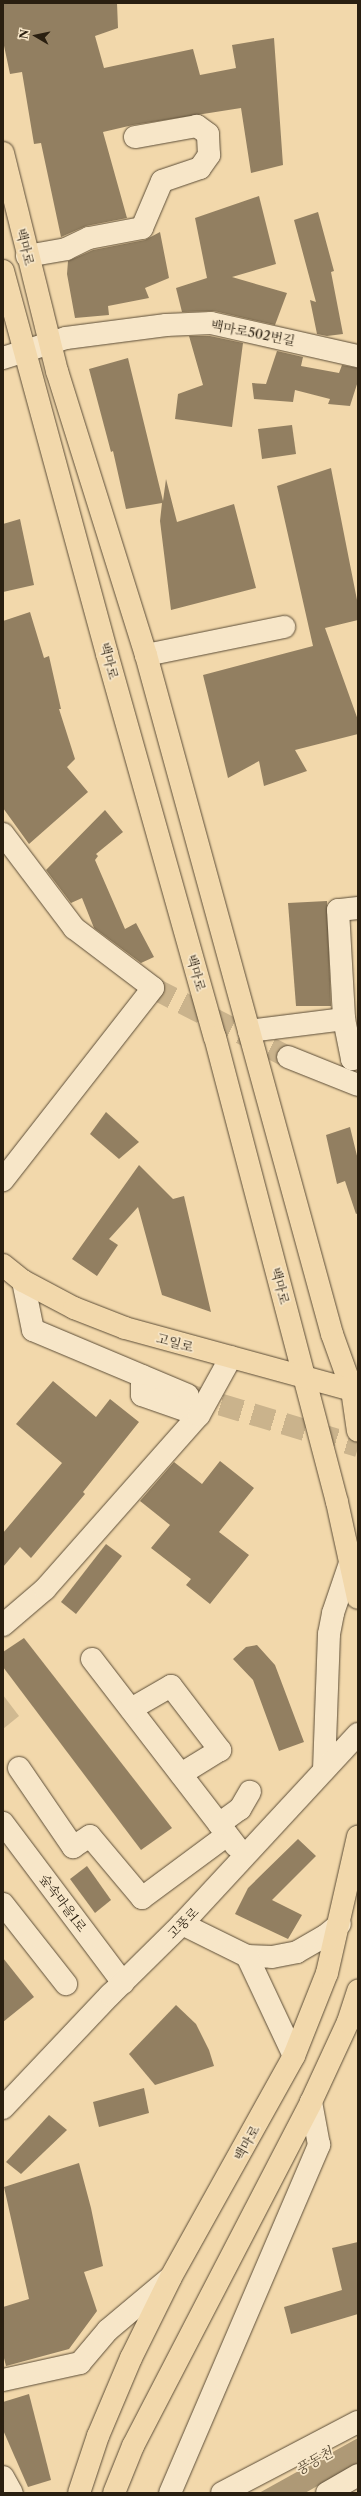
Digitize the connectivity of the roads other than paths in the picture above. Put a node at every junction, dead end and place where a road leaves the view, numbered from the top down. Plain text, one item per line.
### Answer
1 (135, 138) dead end
2 (5, 164) edge
3 (27, 256) junction
4 (3, 271) edge
5 (51, 340) junction
6 (25, 350) junction
7 (358, 356) edge
8 (3, 358) edge
9 (284, 627) dead end
10 (146, 655) junction
11 (3, 834) edge
12 (358, 908) edge
13 (344, 1019) junction
14 (249, 1031) junction
15 (288, 1057) tunnel mouth
16 (358, 1058) edge
17 (358, 1085) edge
18 (3, 1180) edge
19 (3, 1265) edge
20 (23, 1281) junction
21 (231, 1357) junction
22 (142, 1376) junction
23 (304, 1376) junction
24 (355, 1391) edge
25 (188, 1395) tunnel mouth
26 (199, 1415) junction
27 (358, 1431) edge
28 (351, 1560) junction
29 (358, 1598) edge
30 (3, 1625) edge
31 (92, 1659) dead end
32 (131, 1709) junction
33 (358, 1734) edge
34 (19, 1768) dead end
35 (324, 1770) junction
36 (181, 1774) junction
37 (250, 1792) dead end
38 (3, 1823) edge
39 (223, 1829) junction
40 (358, 1836) edge
41 (246, 1857) junction
42 (3, 1904) edge
43 (182, 1924) junction
44 (340, 1924) junction
45 (247, 1956) junction
46 (123, 1983) junction
47 (66, 1984) dead end
48 (358, 1991) edge
49 (294, 2056) junction
50 (311, 2102) junction
51 (3, 2108) edge
52 (171, 2277) junction
53 (3, 2380) edge
54 (358, 2422) edge
55 (358, 2475) edge
56 (3, 2477) edge
57 (12, 2493) edge
58 (79, 2493) edge
59 (114, 2493) edge
60 (170, 2493) edge
61 (222, 2493) edge
62 (327, 2493) edge

1 - 3 street
2 - 3 main road, 백마로
3 - 5 main road, 백마로
4 - 6 main road, 백마로
5 - 6 street
5 - 7 street, 백마로502번길
5 - 10 main road, 백마로
6 - 8 street
6 - 23 main road, 백마로
9 - 10 street
10 - 14 main road, 백마로
11 - 18 street
12 - 13 street
13 - 14 street
13 - 16 street
14 - 24 main road, 백마로
15 - 17 street
19 - 20 main road, 고일로
20 - 21 main road, 고일로
20 - 22 street
21 - 23 main road, 고일로
21 - 26 street
22 - 25 street
22 - 26 street
23 - 24 main road, 고일로
23 - 28 main road, 백마로
24 - 27 main road, 백마로
26 - 30 street
28 - 29 main road, 백마로
28 - 35 street
31 - 32 street
32 - 36 street
32 - 36 street
33 - 35 street, 고풍로
34 - 39 street
35 - 41 street, 고풍로
36 - 39 street
37 - 39 street
38 - 46 street, 숲속마을1로
39 - 41 street
40 - 44 main road, 백마로
41 - 43 street, 고풍로
42 - 47 street
43 - 45 street
43 - 46 street, 고풍로
44 - 45 street
44 - 49 main road, 백마로
45 - 49 street
46 - 51 street, 고풍로
48 - 50 main road
49 - 52 main road, 백마로
50 - 59 main road
50 - 60 street
52 - 53 street
52 - 58 main road, 백마로
54 - 61 street
55 - 62 street
56 - 57 street

